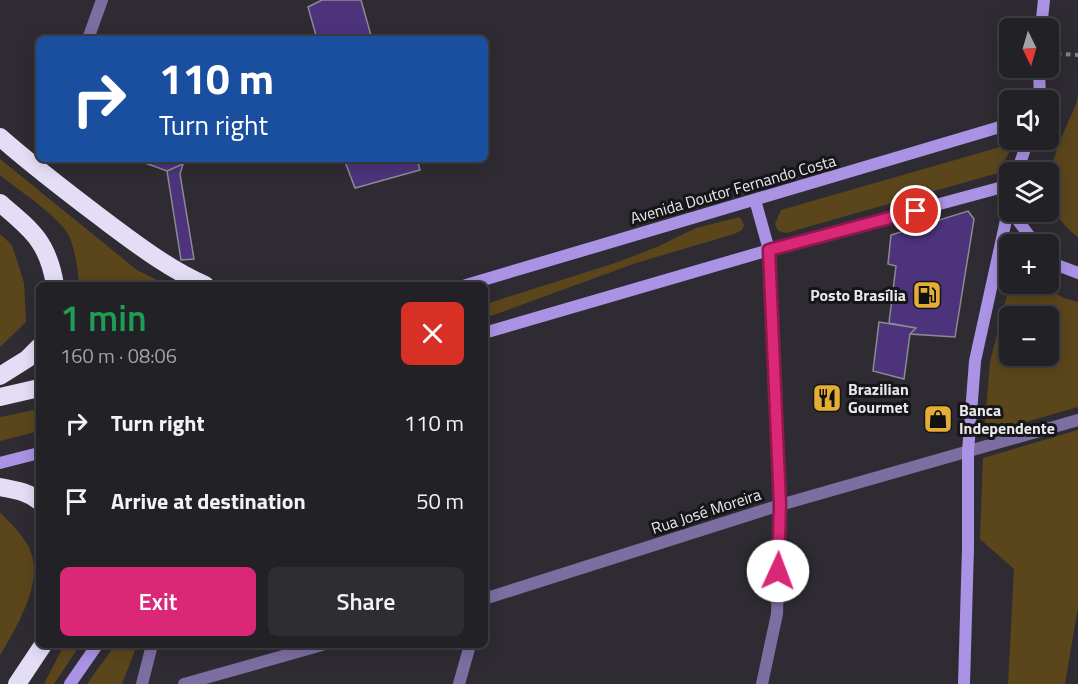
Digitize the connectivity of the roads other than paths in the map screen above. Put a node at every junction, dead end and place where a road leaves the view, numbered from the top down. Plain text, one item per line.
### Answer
1 (102, 0) edge
2 (1044, 1) edge
3 (1042, 18) edge
4 (88, 36) edge
5 (999, 127) edge
6 (0, 137) edge
7 (36, 161) edge
8 (43, 166) edge
9 (999, 188) edge
10 (755, 200) junction
11 (0, 203) edge
12 (1005, 222) edge
13 (769, 250) junction
14 (1059, 267) edge
15 (1078, 273) edge
16 (54, 282) edge
17 (198, 282) edge
18 (476, 282) edge
19 (488, 332) edge
20 (36, 349) edge
21 (0, 376) edge
22 (36, 389) edge
23 (0, 398) edge
24 (1078, 420) edge
25 (968, 452) junction
26 (36, 454) edge
27 (0, 463) edge
28 (0, 487) edge
29 (36, 498) edge
30 (780, 505) junction
31 (488, 598) edge
32 (41, 648) edge
33 (95, 648) edge
34 (151, 648) edge
35 (311, 648) edge
36 (469, 648) edge
37 (17, 684) edge
38 (70, 684) edge
39 (142, 684) edge
40 (184, 684) edge
41 (459, 684) edge
42 (762, 684) edge
43 (964, 684) edge

1 - 4 street
2 - 3 main road
5 - 10 main road, Avenida Doutor Fernando Costa
6 - 7 highway
8 - 17 highway
9 - 13 main road
10 - 13 main road
10 - 18 main road, Avenida Doutor Fernando Costa
11 - 16 highway
12 - 25 main road
13 - 19 main road
13 - 30 street
14 - 15 main road
20 - 21 highway
22 - 23 highway
24 - 25 street, Rua José Moreira
25 - 30 street, Rua José Moreira
25 - 43 main road
26 - 27 main road
28 - 29 highway
30 - 31 street, Rua José Moreira
30 - 42 street
32 - 37 highway
33 - 38 main road
34 - 39 street
35 - 40 street
36 - 41 street

